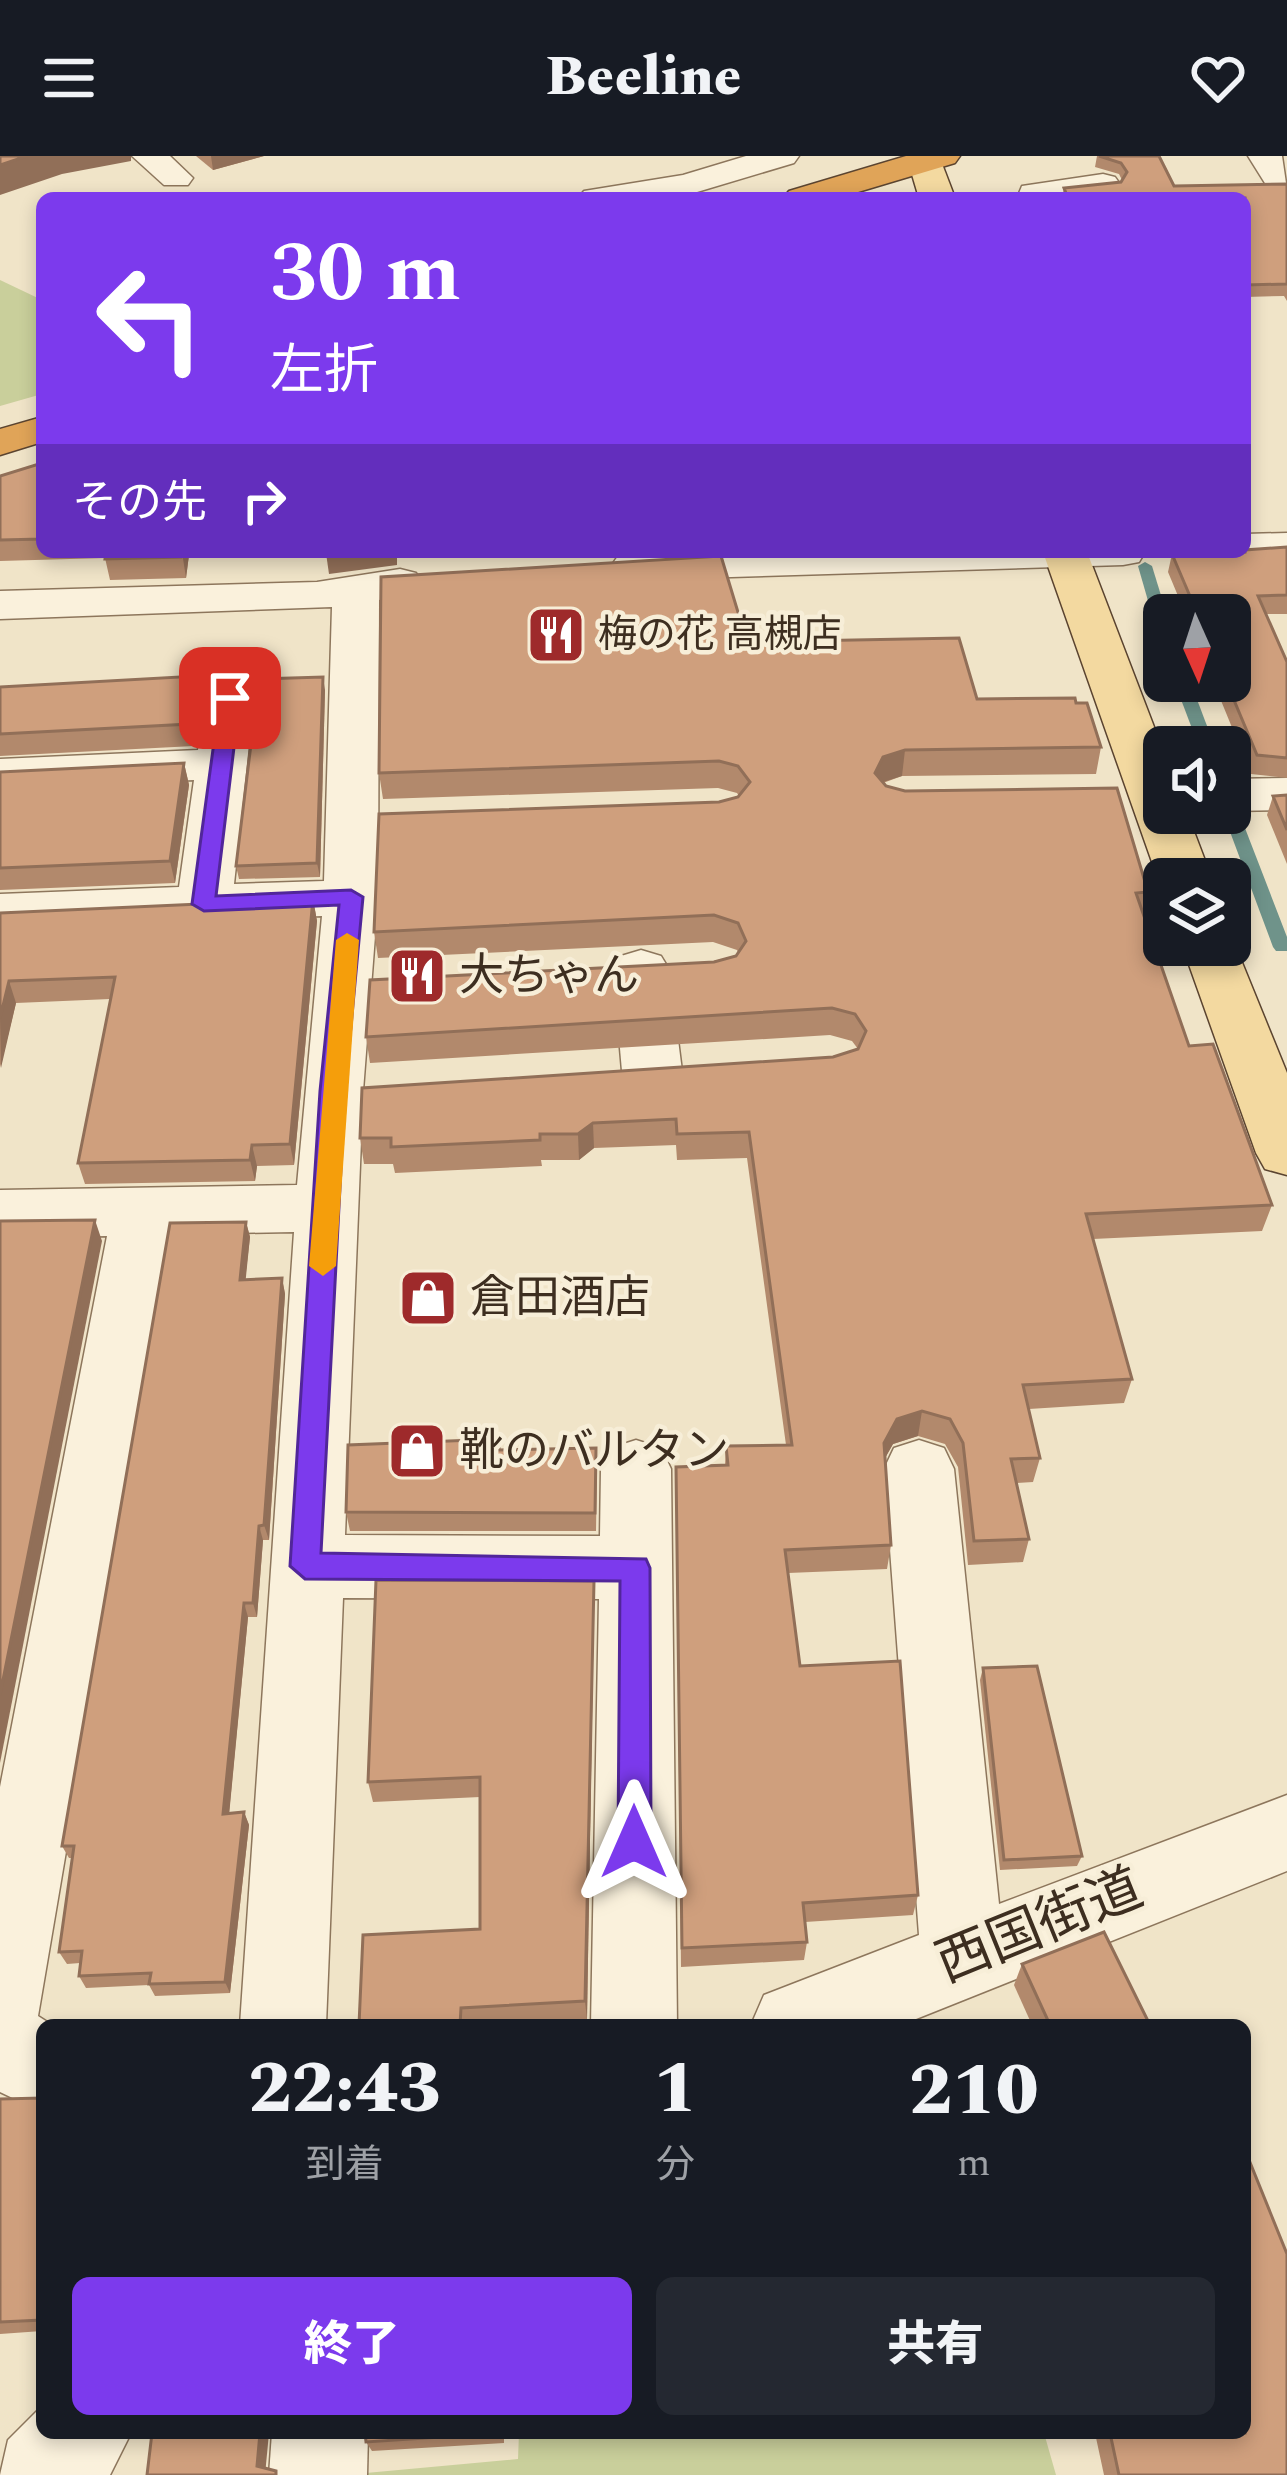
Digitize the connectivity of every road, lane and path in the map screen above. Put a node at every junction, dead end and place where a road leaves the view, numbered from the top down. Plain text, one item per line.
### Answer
1 (782, 156) edge
2 (931, 158) edge
3 (1103, 184) edge
4 (638, 192) edge
5 (820, 192) edge
6 (936, 192) edge
7 (1042, 192) edge
8 (36, 431) edge
9 (0, 442) edge
10 (1287, 546) edge
11 (1251, 548) edge
12 (916, 558) edge
13 (1068, 558) edge
14 (586, 569) edge
15 (448, 580) edge
16 (356, 586) junction
17 (0, 605) edge
18 (230, 698) dead end
19 (1143, 754) edge
20 (221, 764) junction
21 (0, 774) edge
22 (1090, 791) edge
23 (1143, 793) edge
24 (1287, 794) edge
25 (1251, 795) edge
26 (351, 897) junction
27 (204, 904) junction
28 (0, 913) edge
29 (1219, 966) edge
30 (644, 969) edge
31 (652, 1071) edge
32 (1277, 1096) edge
33 (1287, 1153) edge
34 (326, 1208) junction
35 (143, 1212) junction
36 (0, 1214) edge
37 (635, 1469) dead end
38 (919, 1469) dead end
39 (305, 1566) junction
40 (635, 1568) junction
41 (1287, 1833) edge
42 (963, 1958) junction
43 (0, 2006) edge
44 (283, 2019) edge
45 (634, 2019) edge
46 (809, 2019) edge
47 (0, 2042) edge
48 (36, 2065) edge
49 (77, 2439) edge
50 (320, 2439) edge
51 (44, 2475) edge
52 (317, 2475) edge

1 - 4 street
2 - 5 highway
2 - 6 main road
3 - 7 street
8 - 9 highway
10 - 11 street
12 - 14 street
13 - 19 main road
15 - 16 street
16 - 17 street
16 - 26 street
18 - 20 street
20 - 21 street
20 - 27 street
22 - 23 street
24 - 25 street
26 - 27 street
26 - 34 street
27 - 28 street
29 - 32 main road
30 - 31 street
32 - 33 main road
34 - 35 street
34 - 39 street
35 - 36 street
35 - 43 street
37 - 40 street
38 - 42 street
39 - 40 street
39 - 44 street
40 - 45 street
41 - 42 street, 西国街道
42 - 46 street, 西国街道
47 - 48 street
49 - 51 street
50 - 52 street

